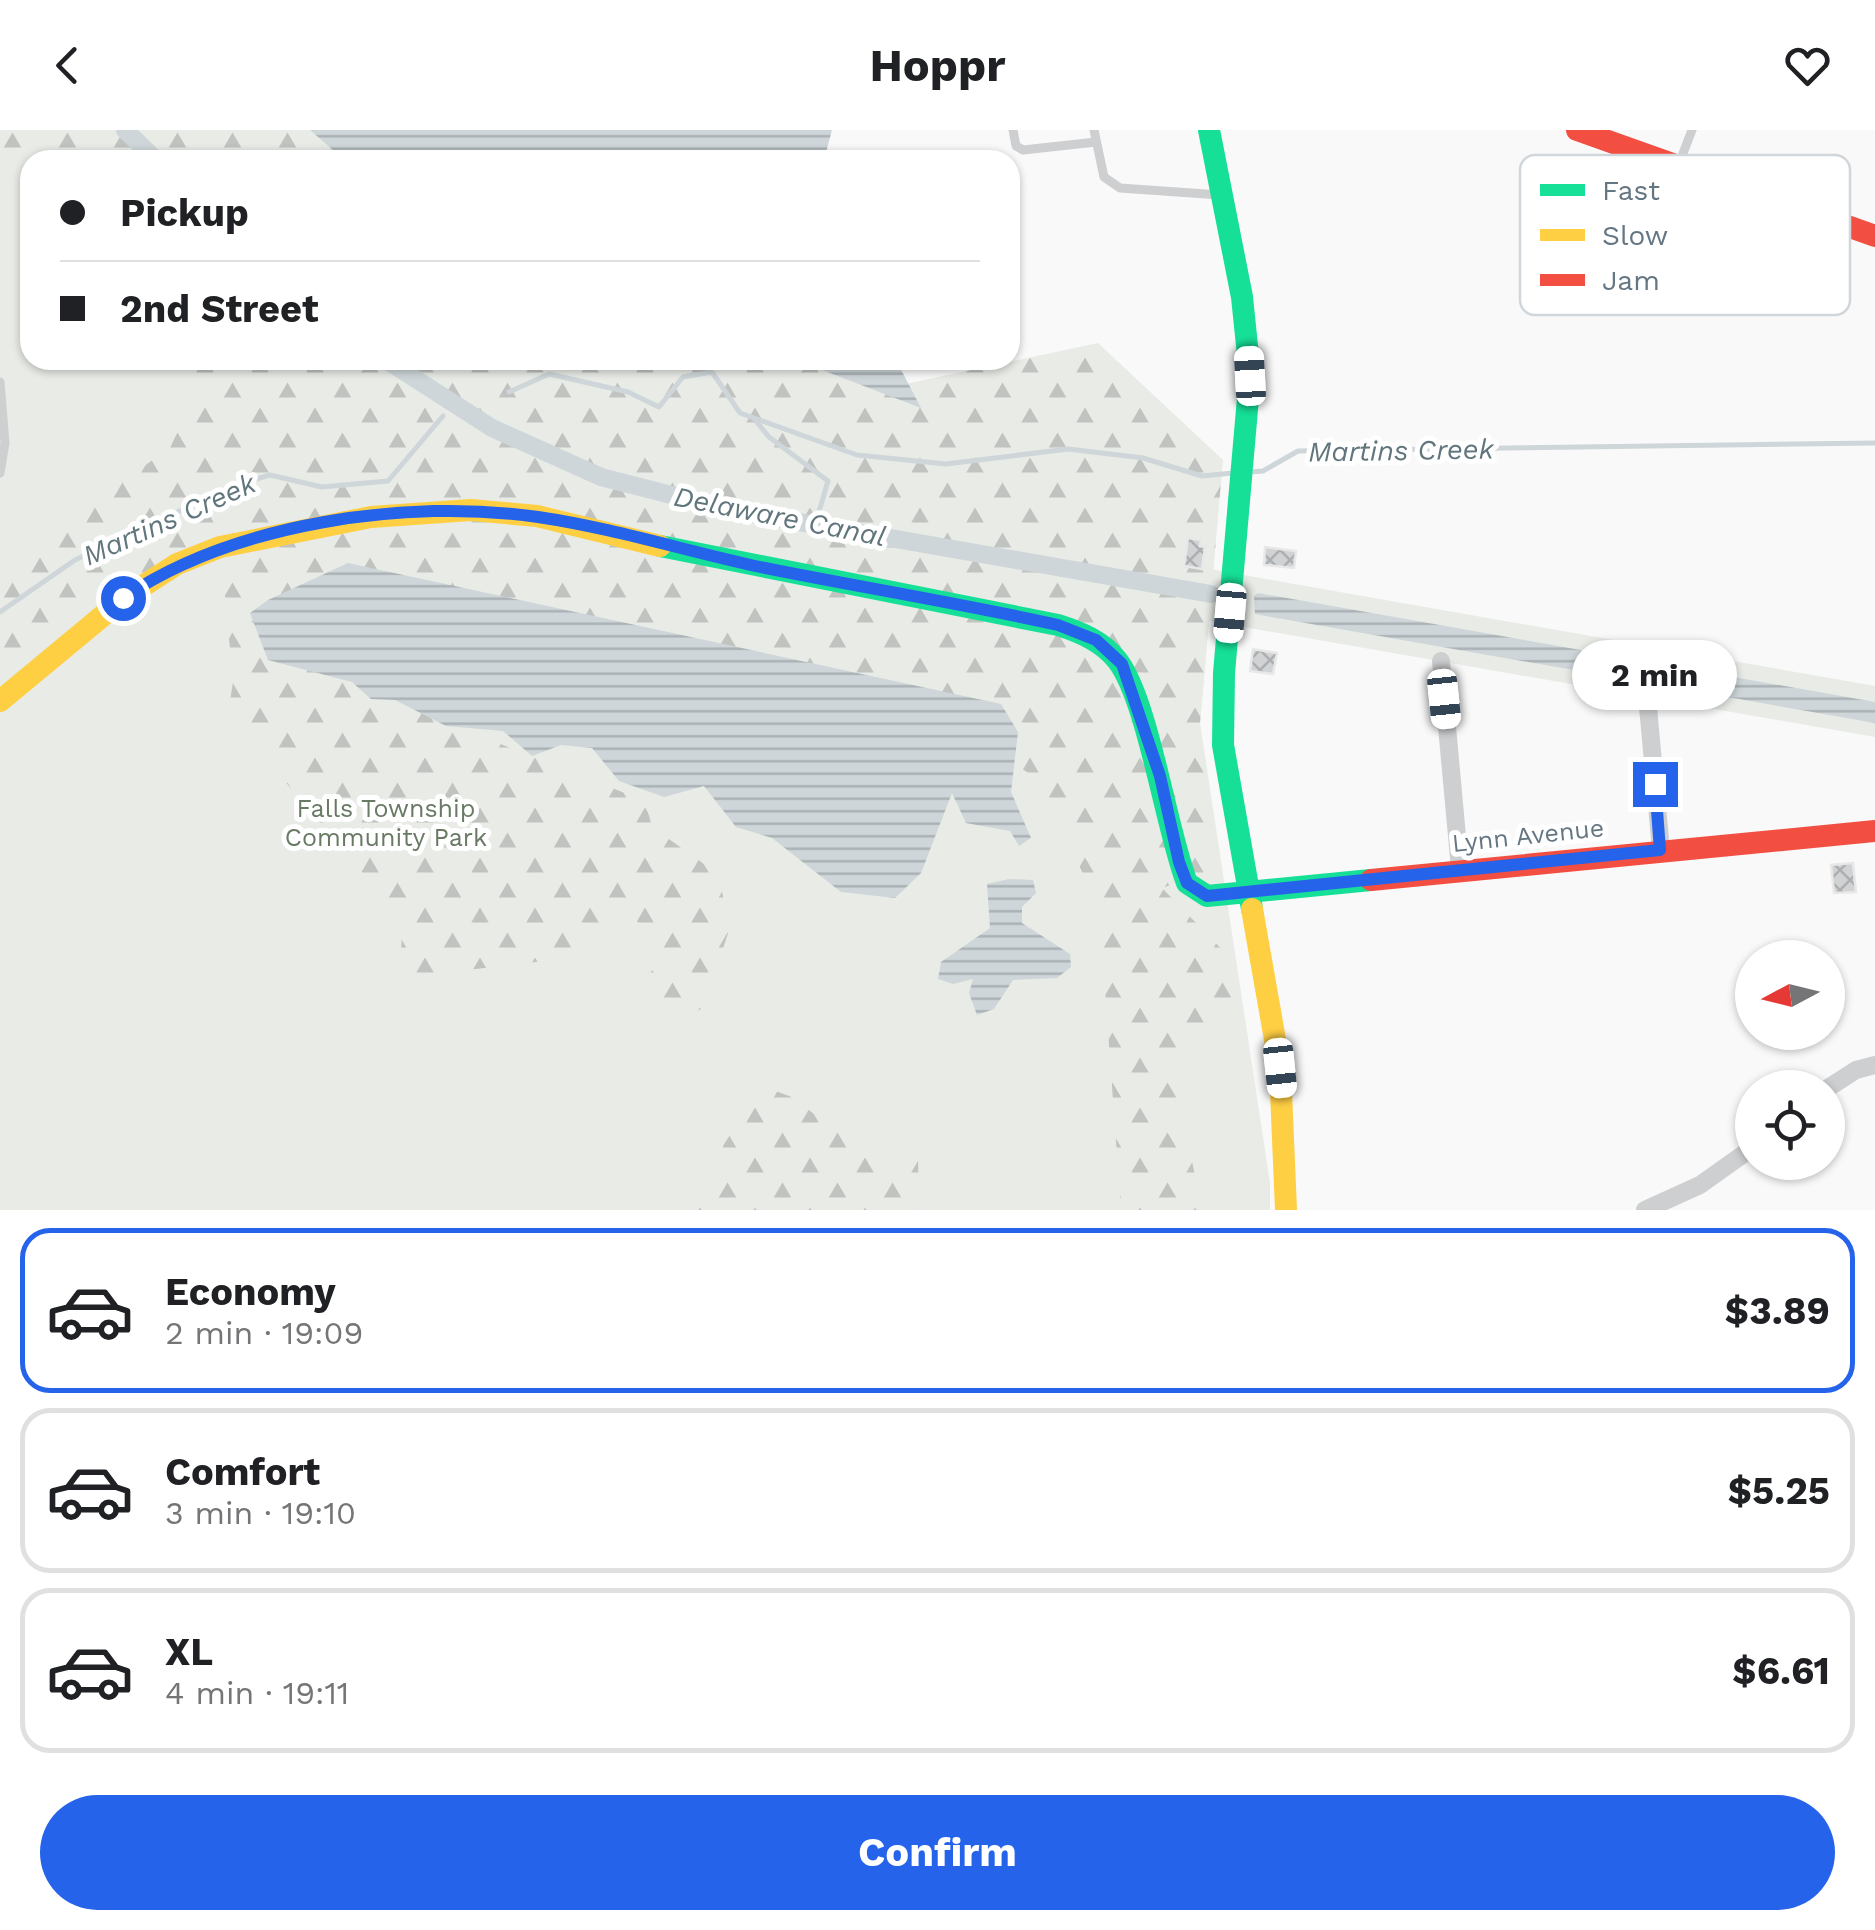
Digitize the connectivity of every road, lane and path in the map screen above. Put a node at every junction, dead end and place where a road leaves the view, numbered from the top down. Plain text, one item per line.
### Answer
1 (1013, 130) edge
2 (1094, 130) edge
3 (1209, 130) edge
4 (1576, 130) edge
5 (1692, 130) edge
6 (1096, 142) junction
7 (1647, 155) edge
8 (1682, 155) edge
9 (1222, 195) junction
10 (1850, 227) edge
11 (1875, 236) edge
12 (0, 382) edge
13 (0, 473) edge
14 (1441, 660) dead end
15 (0, 701) edge
16 (1648, 707) dead end
17 (1875, 831) edge
18 (1660, 850) junction
19 (1460, 870) junction
20 (1248, 892) junction
21 (1875, 1065) edge
22 (1845, 1077) edge
23 (1735, 1160) edge
24 (1286, 1210) edge
25 (1645, 1210) edge

1 - 6 lane
2 - 6 lane
3 - 9 street
4 - 7 street
5 - 8 lane
6 - 9 lane
9 - 20 street
10 - 11 street
12 - 13 lane
14 - 19 street
15 - 20 street, Lynn Avenue
16 - 18 street
17 - 18 street, Lynn Avenue
18 - 19 street, Lynn Avenue
19 - 20 street, Lynn Avenue
20 - 24 street
21 - 22 street
23 - 25 street

